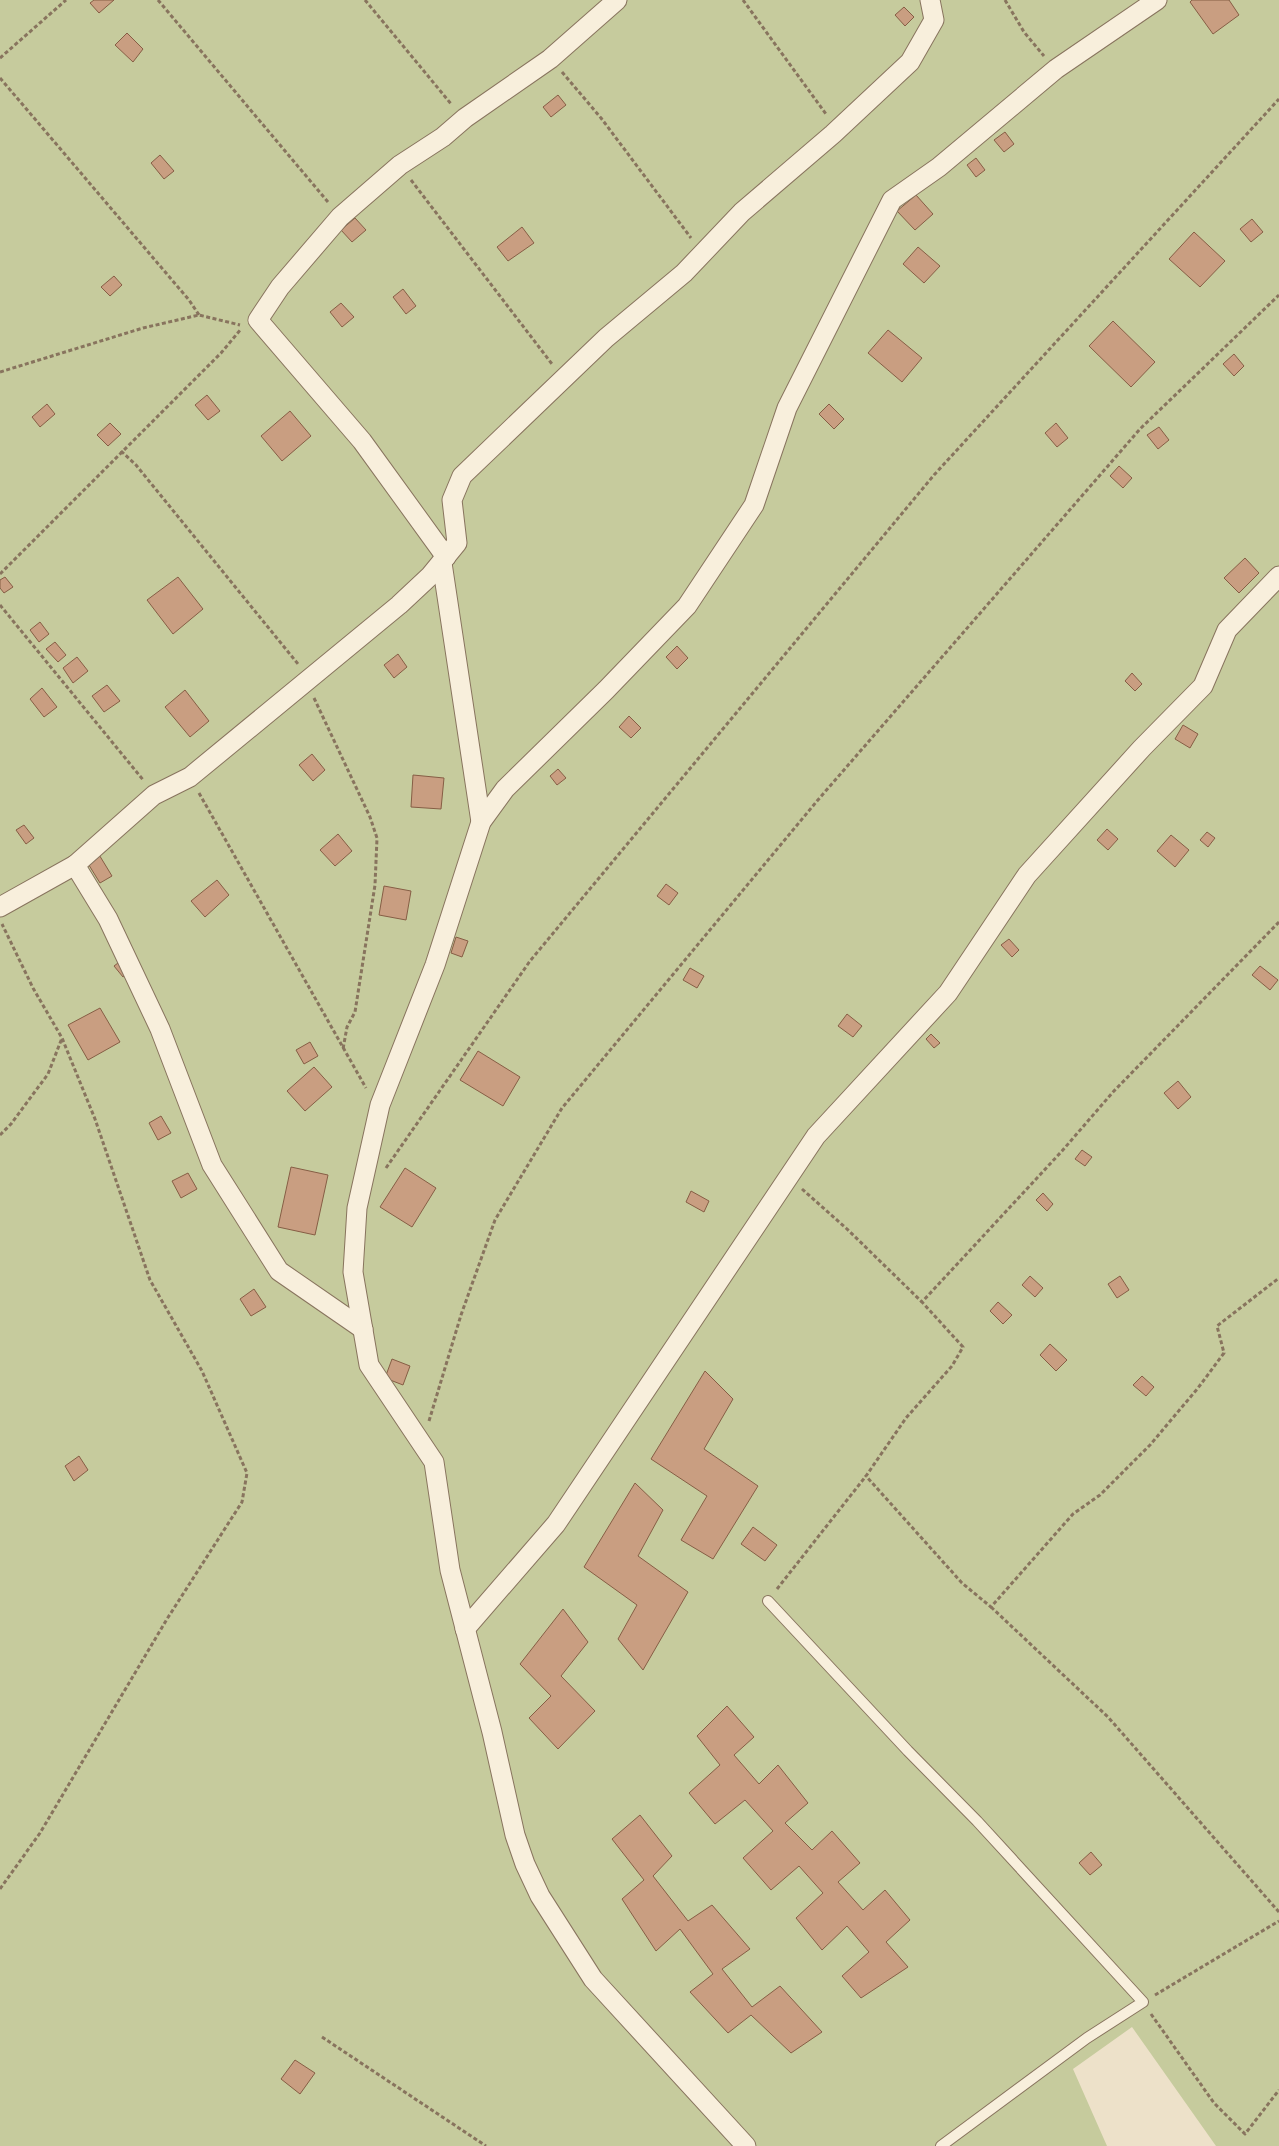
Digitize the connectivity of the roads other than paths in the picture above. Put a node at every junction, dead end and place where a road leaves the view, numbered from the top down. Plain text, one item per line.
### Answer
1 (617, 0) edge
2 (930, 0) edge
3 (1157, 0) edge
4 (444, 560) junction
5 (1279, 576) edge
6 (482, 822) junction
7 (75, 865) junction
8 (0, 907) edge
9 (363, 1329) junction
10 (768, 1601) road end
11 (465, 1629) junction
12 (746, 2146) edge
13 (941, 2146) edge

1 - 4 street
2 - 4 street
3 - 6 street
4 - 6 street
4 - 7 street
5 - 11 street
6 - 9 street
7 - 8 street
7 - 9 street
9 - 11 street
10 - 13 lane
11 - 12 street

